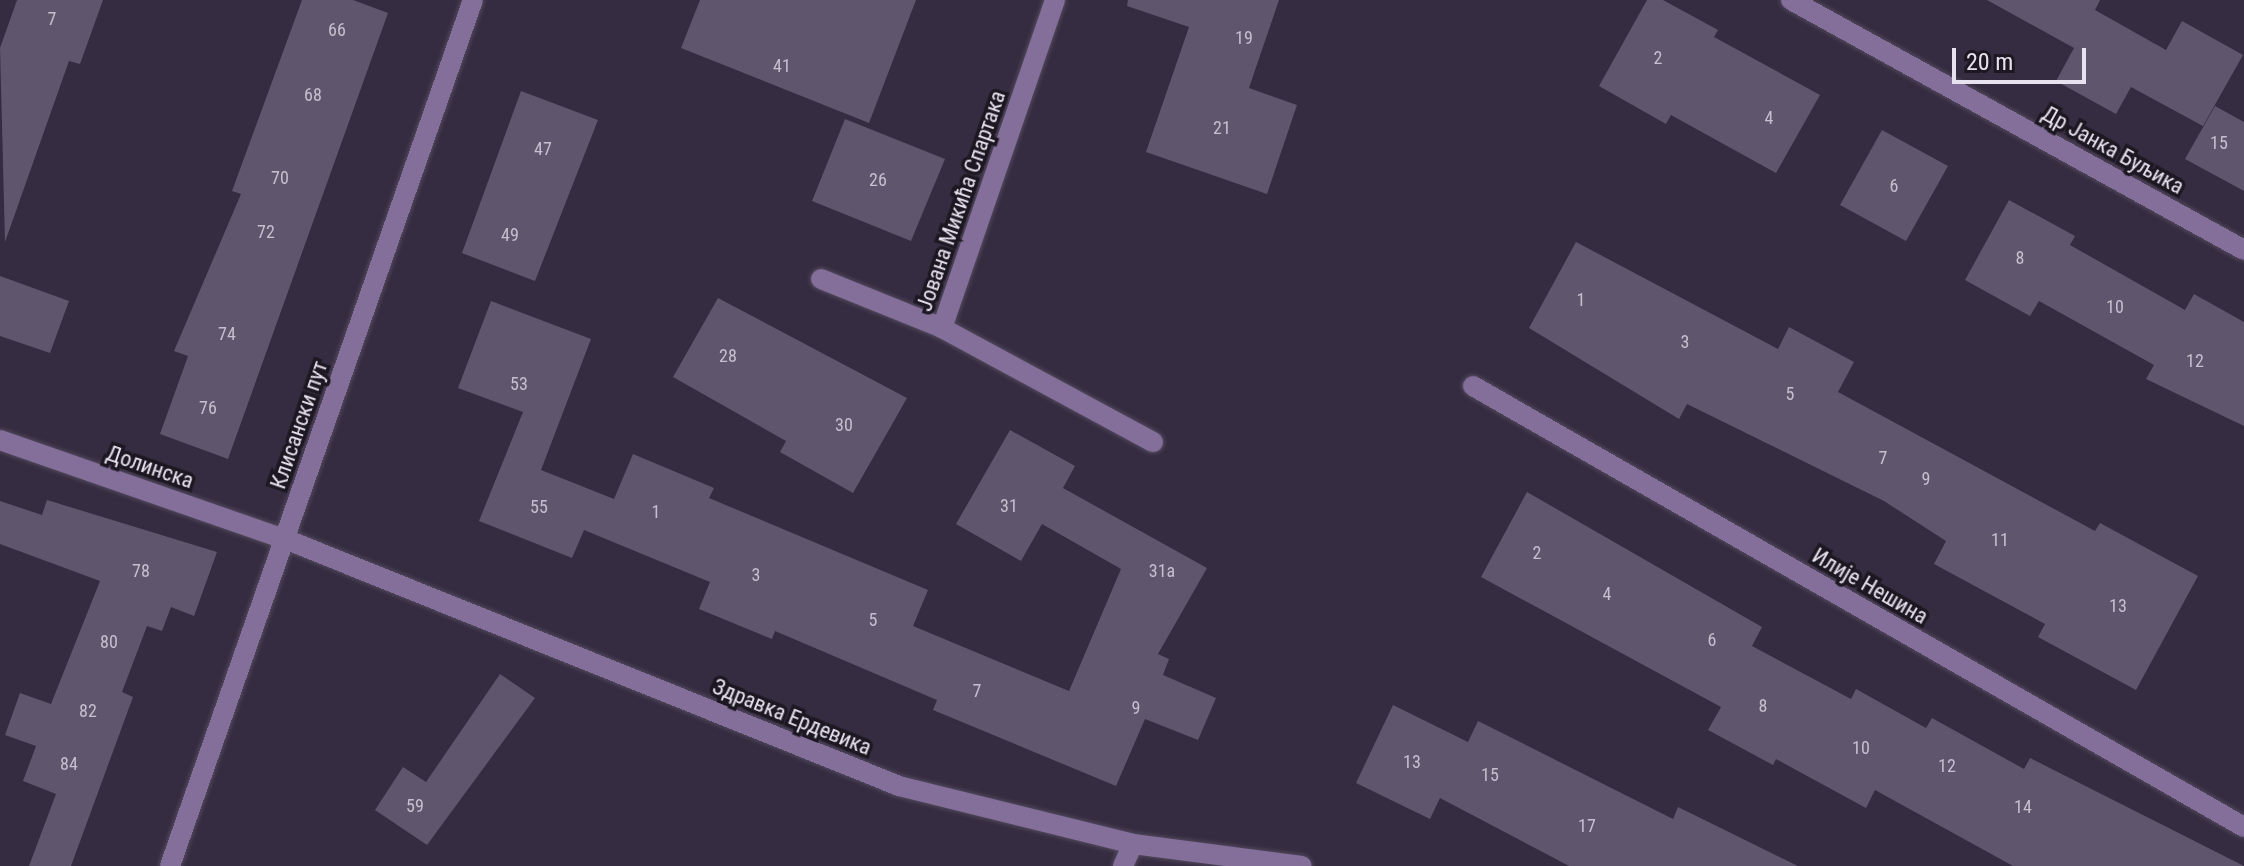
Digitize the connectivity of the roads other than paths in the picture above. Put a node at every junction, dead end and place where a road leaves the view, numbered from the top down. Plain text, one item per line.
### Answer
1 (473, 0) edge
2 (1055, 0) edge
3 (1791, 0) edge
4 (2244, 250) edge
5 (821, 279) dead end
6 (942, 328) junction
7 (1473, 386) dead end
8 (0, 440) edge
9 (1153, 442) dead end
10 (285, 539) junction
11 (2244, 827) edge
12 (1133, 844) junction
13 (170, 866) edge
14 (1123, 866) edge
15 (1302, 866) edge

1 - 10 street, Клисански пут
2 - 6 street, Јована Микића Спартака
3 - 4 street, Др Јанка Буљика
5 - 6 street
6 - 9 street, Јована Микића Спартака
7 - 11 street, Илије Нешина
8 - 10 street, Долинска
10 - 12 street, Здравка Ердевика
10 - 13 street, Клисански пут
12 - 14 street
12 - 15 street, Здравка Ердевика

